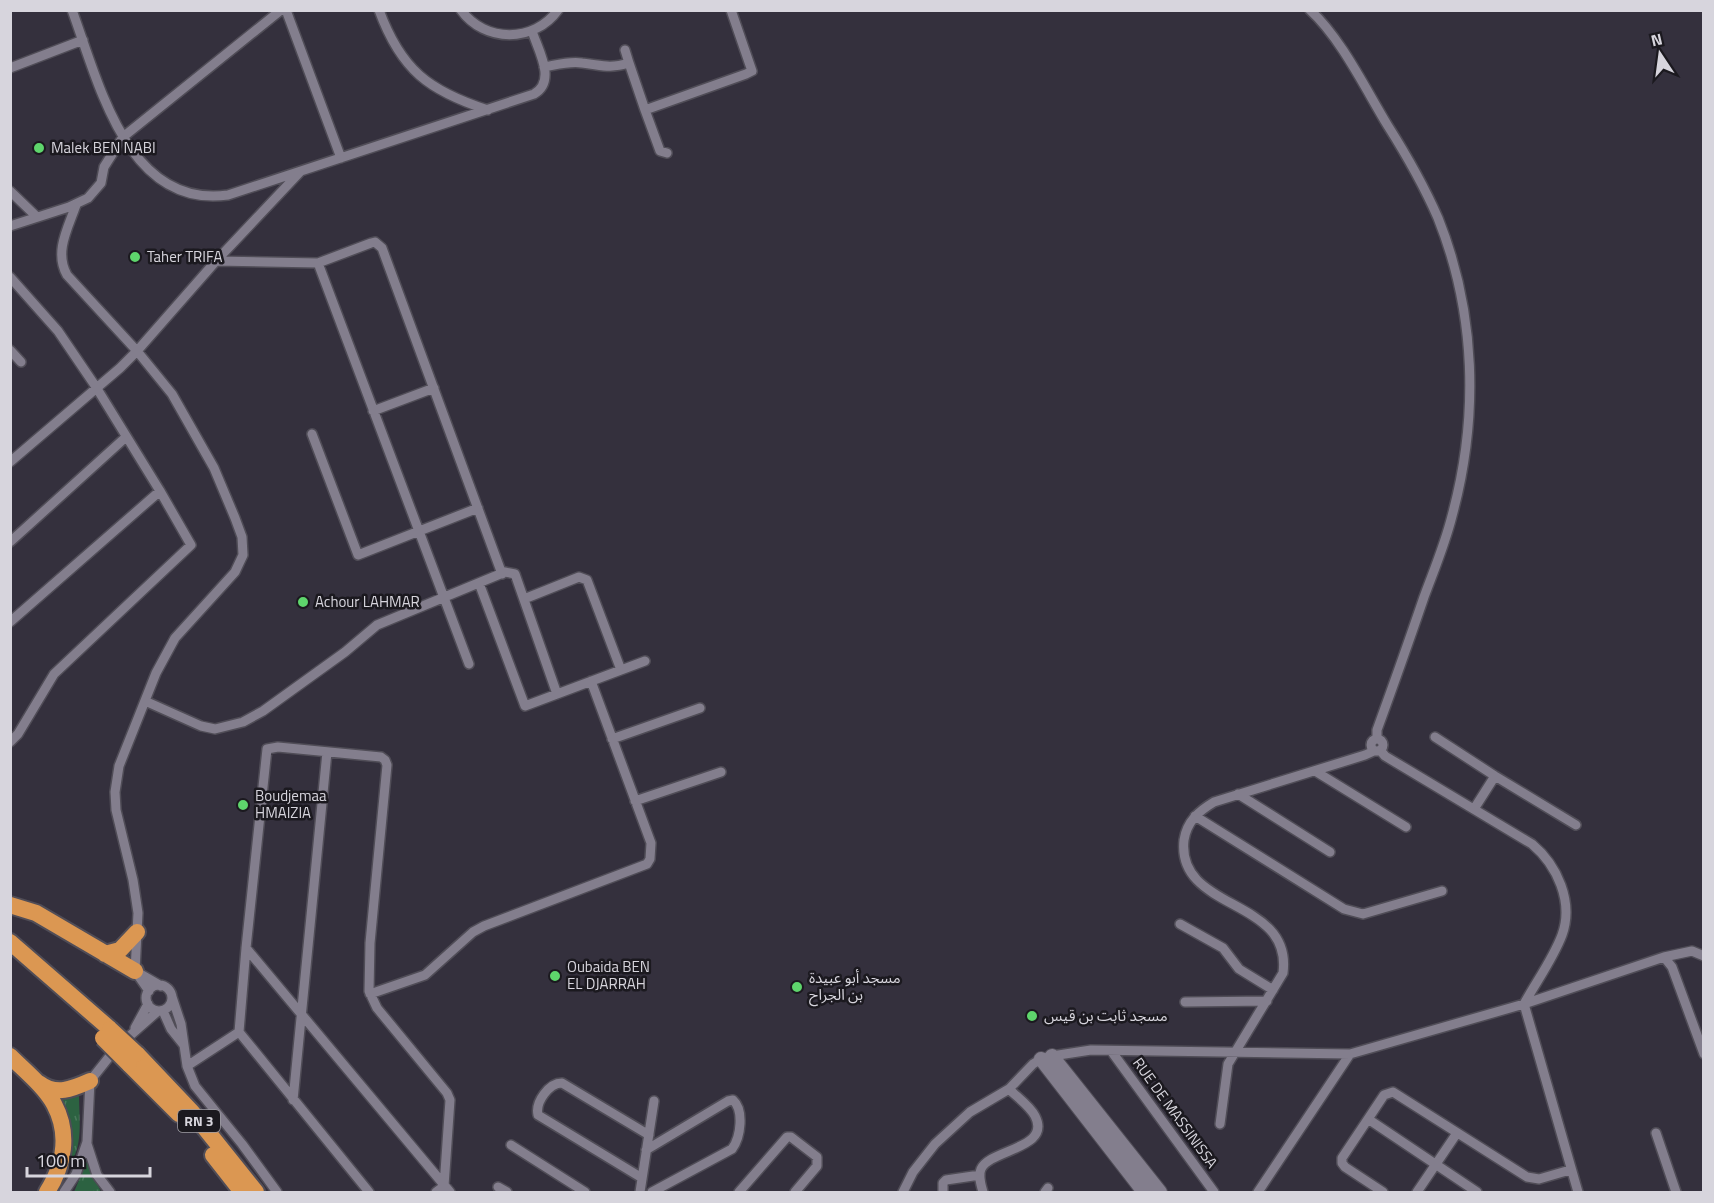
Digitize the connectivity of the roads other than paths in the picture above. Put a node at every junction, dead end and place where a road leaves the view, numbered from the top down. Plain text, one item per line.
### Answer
1 (72, 10) edge
2 (280, 10) edge
3 (286, 10) edge
4 (379, 10) edge
5 (461, 10) edge
6 (558, 10) edge
7 (731, 10) edge
8 (1310, 10) edge
9 (531, 31) junction
10 (83, 40) junction
11 (625, 50) dead end
12 (629, 63) junction
13 (544, 67) junction
14 (10, 68) edge
15 (488, 110) junction
16 (645, 110) junction
17 (123, 137) junction
18 (667, 153) dead end
19 (341, 158) junction
20 (301, 171) junction
21 (10, 191) edge
22 (76, 205) junction
23 (37, 218) junction
24 (10, 226) edge
25 (216, 261) junction
26 (318, 263) junction
27 (10, 276) edge
28 (10, 350) edge
29 (136, 351) junction
30 (21, 362) dead end
31 (96, 387) junction
32 (434, 388) junction
33 (373, 411) junction
34 (312, 434) dead end
35 (126, 436) junction
36 (10, 462) edge
37 (160, 491) junction
38 (478, 508) junction
39 (418, 532) junction
40 (10, 542) edge
41 (502, 573) junction
42 (479, 583) junction
43 (443, 597) junction
44 (524, 599) junction
45 (10, 622) edge
46 (645, 661) dead end
47 (469, 664) dead end
48 (621, 670) junction
49 (591, 681) junction
50 (557, 694) junction
51 (145, 701) junction
52 (700, 708) dead end
53 (1435, 737) dead end
54 (612, 739) junction
55 (10, 742) edge
56 (1377, 751) junction
57 (327, 752) junction
58 (1315, 771) junction
59 (721, 772) dead end
60 (1495, 776) junction
61 (1238, 795) junction
62 (635, 801) junction
63 (1474, 809) junction
64 (1195, 816) junction
65 (1576, 825) dead end
66 (1406, 827) dead end
67 (1330, 852) dead end
68 (1442, 891) dead end
69 (10, 905) edge
70 (1180, 924) dead end
71 (137, 932) junction
72 (10, 942) edge
73 (246, 948) junction
74 (105, 954) junction
75 (10, 955) edge
76 (1704, 956) edge
77 (1664, 957) junction
78 (135, 971) junction
79 (161, 986) junction
80 (1273, 990) junction
81 (149, 991) junction
82 (370, 994) junction
83 (172, 998) junction
84 (1267, 1001) junction
85 (1185, 1002) dead end
86 (148, 1004) junction
87 (1524, 1004) junction
88 (160, 1011) junction
89 (302, 1017) junction
90 (134, 1030) junction
91 (239, 1032) junction
92 (107, 1034) junction
93 (183, 1044) junction
94 (1112, 1052) junction
95 (1234, 1052) junction
96 (1350, 1054) junction
97 (1704, 1054) edge
98 (10, 1056) edge
99 (1047, 1057) junction
100 (133, 1059) junction
101 (187, 1066) junction
102 (29, 1075) junction
103 (90, 1082) junction
104 (1009, 1089) junction
105 (293, 1100) junction
106 (654, 1101) dead end
107 (1368, 1119) junction
108 (1220, 1124) dead end
109 (1457, 1133) junction
110 (1656, 1133) dead end
111 (649, 1135) junction
112 (87, 1142) junction
113 (511, 1145) dead end
114 (646, 1150) junction
115 (1436, 1165) junction
116 (261, 1169) junction
117 (1570, 1170) junction
118 (980, 1175) junction
119 (642, 1178) junction
120 (498, 1186) dead end
121 (447, 1189) edge
122 (47, 1192) edge
123 (64, 1192) edge
124 (110, 1192) edge
125 (242, 1192) edge
126 (256, 1192) edge
127 (278, 1192) edge
128 (284, 1192) edge
129 (369, 1192) edge
130 (436, 1192) edge
131 (507, 1192) edge
132 (585, 1192) edge
133 (640, 1192) edge
134 (652, 1192) edge
135 (739, 1192) edge
136 (795, 1192) edge
137 (903, 1192) edge
138 (943, 1192) edge
139 (983, 1192) edge
140 (1144, 1192) edge
141 (1160, 1192) edge
142 (1214, 1192) edge
143 (1258, 1192) edge
144 (1383, 1192) edge
145 (1417, 1192) edge
146 (1477, 1192) edge
147 (1578, 1192) edge
148 (1676, 1192) edge

1 - 10 street
2 - 17 street
3 - 19 street
4 - 15 street
5 - 9 street
6 - 9 street
7 - 16 street
8 - 56 street
9 - 13 street
10 - 14 street
10 - 17 street
11 - 12 street
12 - 13 street
12 - 16 street
13 - 15 street
15 - 19 street
16 - 18 street
17 - 20 street
17 - 22 street
19 - 20 street
20 - 25 street
21 - 23 street
22 - 23 street
22 - 29 street
23 - 24 street
25 - 26 street
25 - 29 street
26 - 32 street
26 - 33 street
27 - 31 street
28 - 30 street
29 - 31 street
29 - 51 street
31 - 35 street
31 - 36 street
32 - 33 street
32 - 38 street
33 - 39 street
34 - 39 street
35 - 37 street
35 - 40 street
37 - 45 street
37 - 55 street
38 - 39 street
38 - 41 street
39 - 43 street
41 - 42 street
41 - 44 street
42 - 43 street
42 - 50 street
43 - 47 street
43 - 51 street
44 - 48 street
44 - 50 street
46 - 48 street
48 - 49 street
49 - 50 street
49 - 54 street
51 - 71 street
52 - 54 street
53 - 60 street
54 - 62 street
56 - 58 street
56 - 63 street
57 - 73 street
57 - 82 street
57 - 89 street
58 - 61 street
58 - 66 street
59 - 62 street
60 - 63 street
60 - 65 street
61 - 64 street
61 - 67 street
62 - 82 street
63 - 87 street
64 - 68 street
64 - 80 street
69 - 74 highway
70 - 80 street
71 - 74 highway
71 - 78 street
72 - 92 highway, RN 3
73 - 89 street
73 - 91 street
74 - 78 highway
75 - 92 highway, RN 3
76 - 77 street
77 - 87 street
77 - 97 street
78 - 79 street
78 - 81 street
79 - 81 street
79 - 83 street
80 - 84 street
81 - 86 street
82 - 121 street
83 - 88 street
83 - 93 street
84 - 85 street
84 - 95 street
86 - 88 street
86 - 90 street
87 - 96 street
87 - 117 street
88 - 90 street
88 - 93 street
89 - 105 street
89 - 121 street
90 - 103 street
91 - 101 street
91 - 105 street
92 - 100 highway, RN 3, bridge
93 - 101 street
94 - 95 street
94 - 99 street
94 - 142 street, RUE DE MASSINISSA
95 - 96 street
95 - 108 street
96 - 143 street
98 - 102 highway
99 - 104 street
99 - 140 main road
99 - 141 main road
100 - 125 highway, RN 3
100 - 126 highway, RN 3
101 - 116 street
102 - 103 highway
102 - 122 highway
103 - 112 street
104 - 118 street
104 - 137 street
105 - 129 street
106 - 111 street
107 - 109 street
107 - 115 street
107 - 144 street
109 - 115 street
109 - 117 street
110 - 148 street
111 - 114 street
111 - 119 street
112 - 123 street
112 - 124 street
113 - 132 street
114 - 119 street
114 - 134 street
115 - 145 street
115 - 146 street
116 - 127 street
116 - 128 street
117 - 147 street
118 - 138 street
118 - 139 street
119 - 133 street
120 - 131 street
121 - 130 street
135 - 136 street

